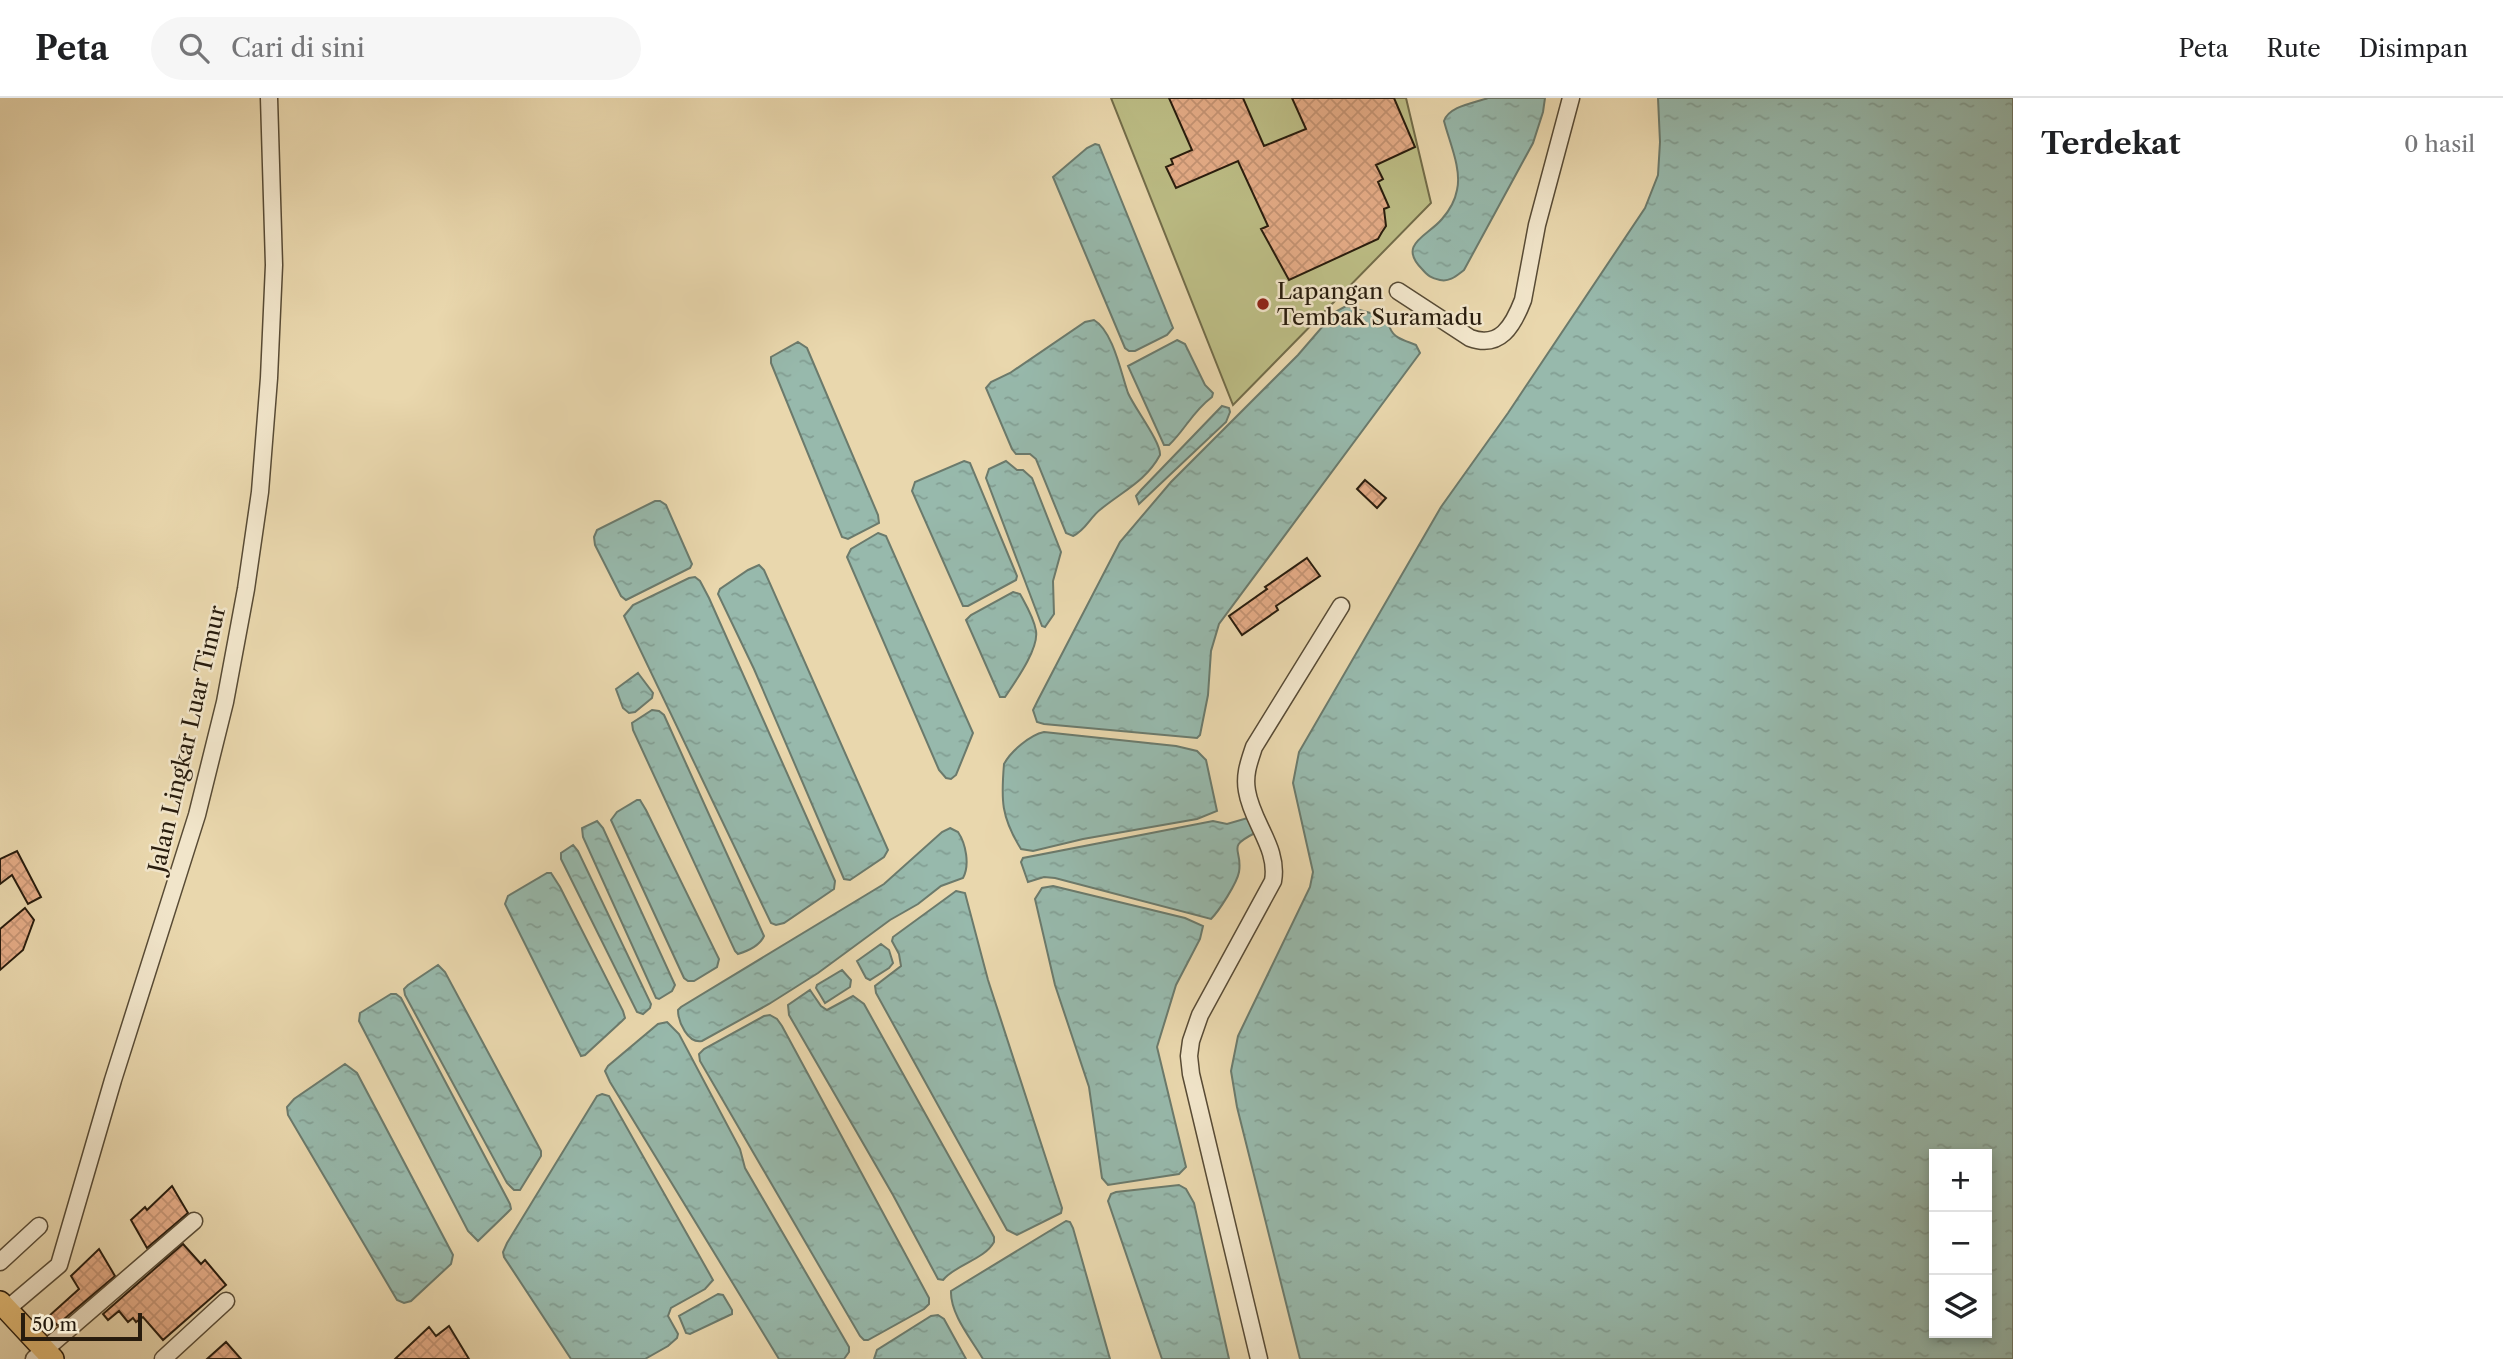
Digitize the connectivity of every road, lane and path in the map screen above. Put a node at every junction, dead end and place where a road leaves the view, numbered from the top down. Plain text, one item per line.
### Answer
1 (269, 98) edge
2 (1571, 98) edge
3 (1398, 291) dead end
4 (1341, 606) dead end
5 (194, 1221) dead end
6 (39, 1226) dead end
7 (0, 1262) edge
8 (226, 1301) dead end
9 (3, 1306) edge
10 (44, 1356) edge
11 (163, 1359) edge
12 (1259, 1359) edge

1 - 9 street, Jalan Lingkar Luar Timur
2 - 3 street
4 - 12 street
5 - 10 street
6 - 7 street
8 - 11 street
9 - 10 main road

